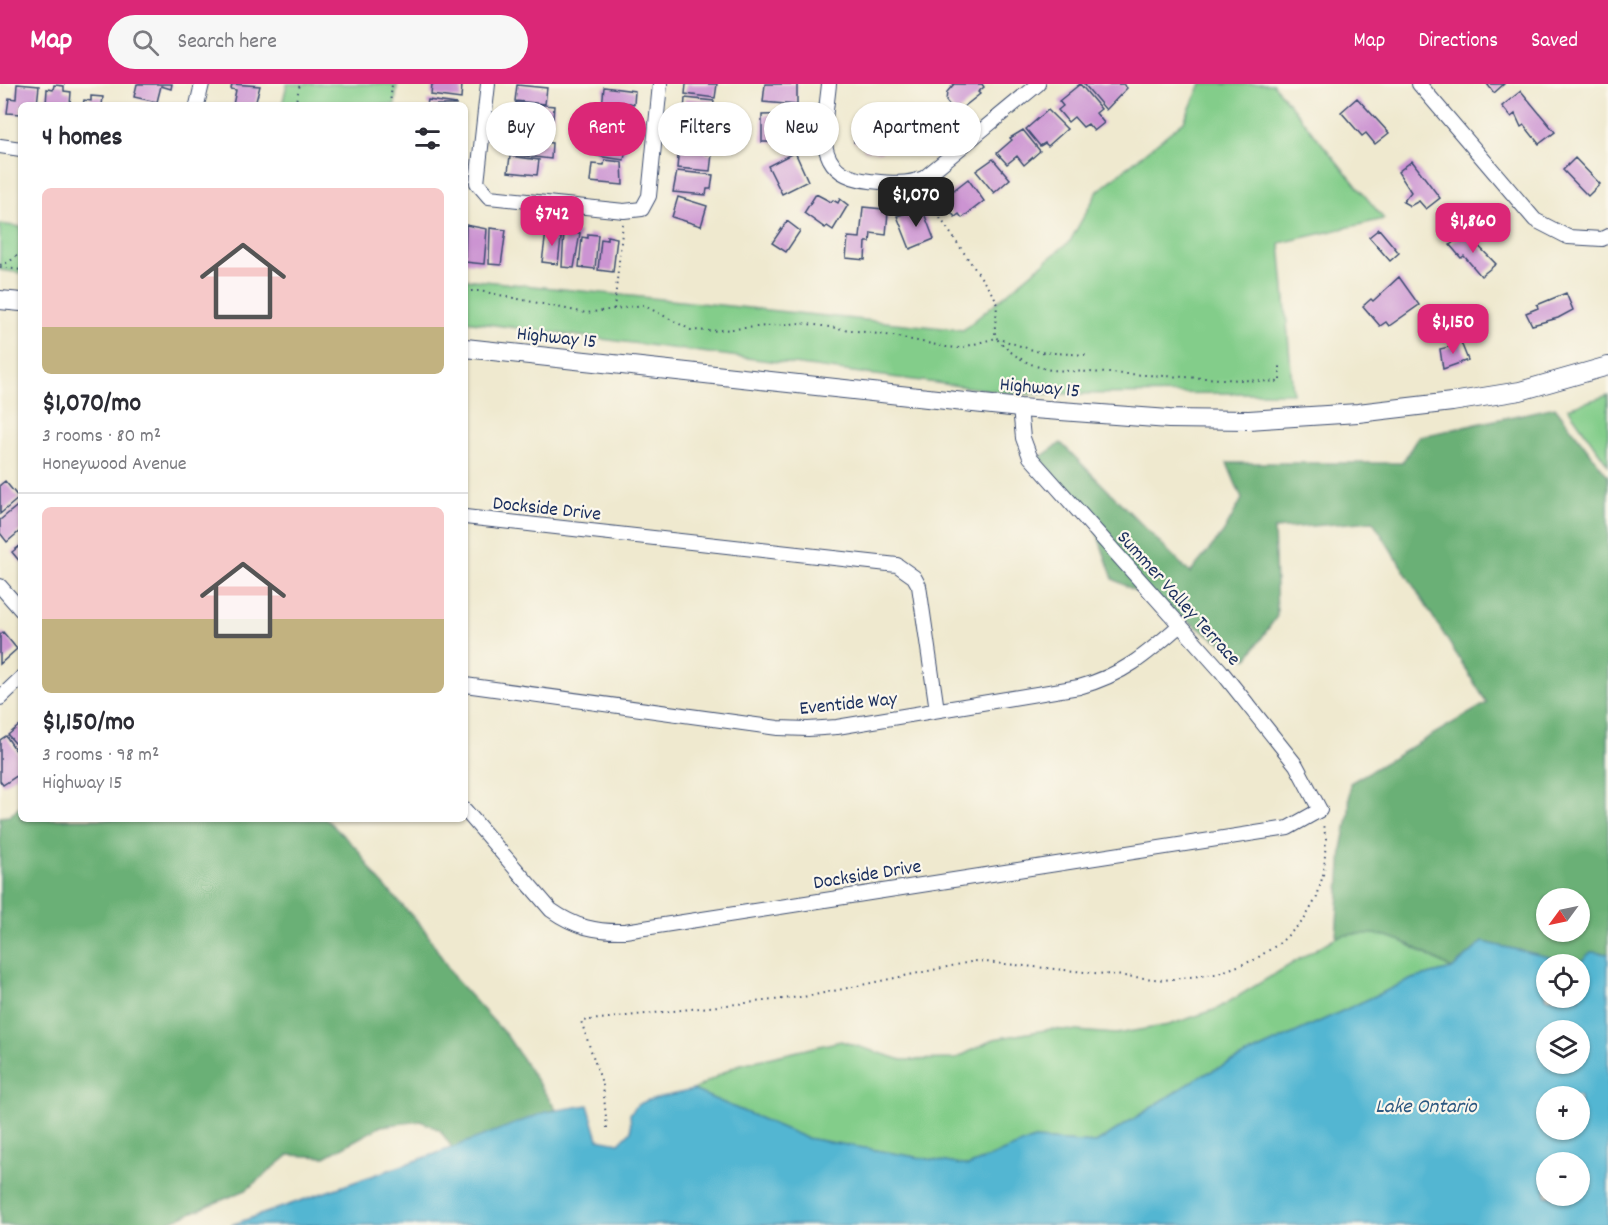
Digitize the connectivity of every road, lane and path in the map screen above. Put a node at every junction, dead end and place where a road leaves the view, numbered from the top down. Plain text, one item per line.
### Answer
1 (202, 84) edge
2 (300, 84) edge
3 (392, 84) edge
4 (488, 84) edge
5 (660, 84) edge
6 (830, 84) edge
7 (1038, 84) edge
8 (1419, 84) edge
9 (198, 102) edge
10 (296, 102) edge
11 (390, 102) edge
12 (0, 146) edge
13 (18, 148) edge
14 (915, 182) junction
15 (624, 211) junction
16 (1608, 236) edge
17 (18, 254) edge
18 (0, 266) edge
19 (18, 269) edge
20 (468, 291) edge
21 (0, 300) edge
22 (18, 302) edge
23 (614, 309) junction
24 (996, 338) junction
25 (468, 348) edge
26 (1086, 355) dead end
27 (1280, 366) dead end
28 (1608, 366) edge
29 (1020, 408) junction
30 (468, 517) edge
31 (0, 586) edge
32 (18, 607) edge
33 (1180, 625) junction
34 (18, 681) edge
35 (468, 685) edge
36 (0, 698) edge
37 (937, 711) junction
38 (1320, 810) junction
39 (468, 813) edge
40 (607, 1128) dead end

1 - 9 street
2 - 10 path
3 - 11 path
4 - 15 street
5 - 15 street
6 - 14 street
7 - 14 street
8 - 16 street
12 - 13 street
14 - 24 path
15 - 23 path
17 - 18 path
18 - 19 path
20 - 23 path
21 - 22 main road
23 - 24 path
24 - 26 path
24 - 27 path
25 - 29 main road, Highway 15
28 - 29 main road, Highway 15
29 - 33 street, Summer Valley Terrace
30 - 37 street, Dockside Drive
31 - 32 street
33 - 37 street, Eventide Way
33 - 38 street, Summer Valley Terrace
34 - 36 street
35 - 37 street, Eventide Way
38 - 39 street, Dockside Drive
38 - 40 path

